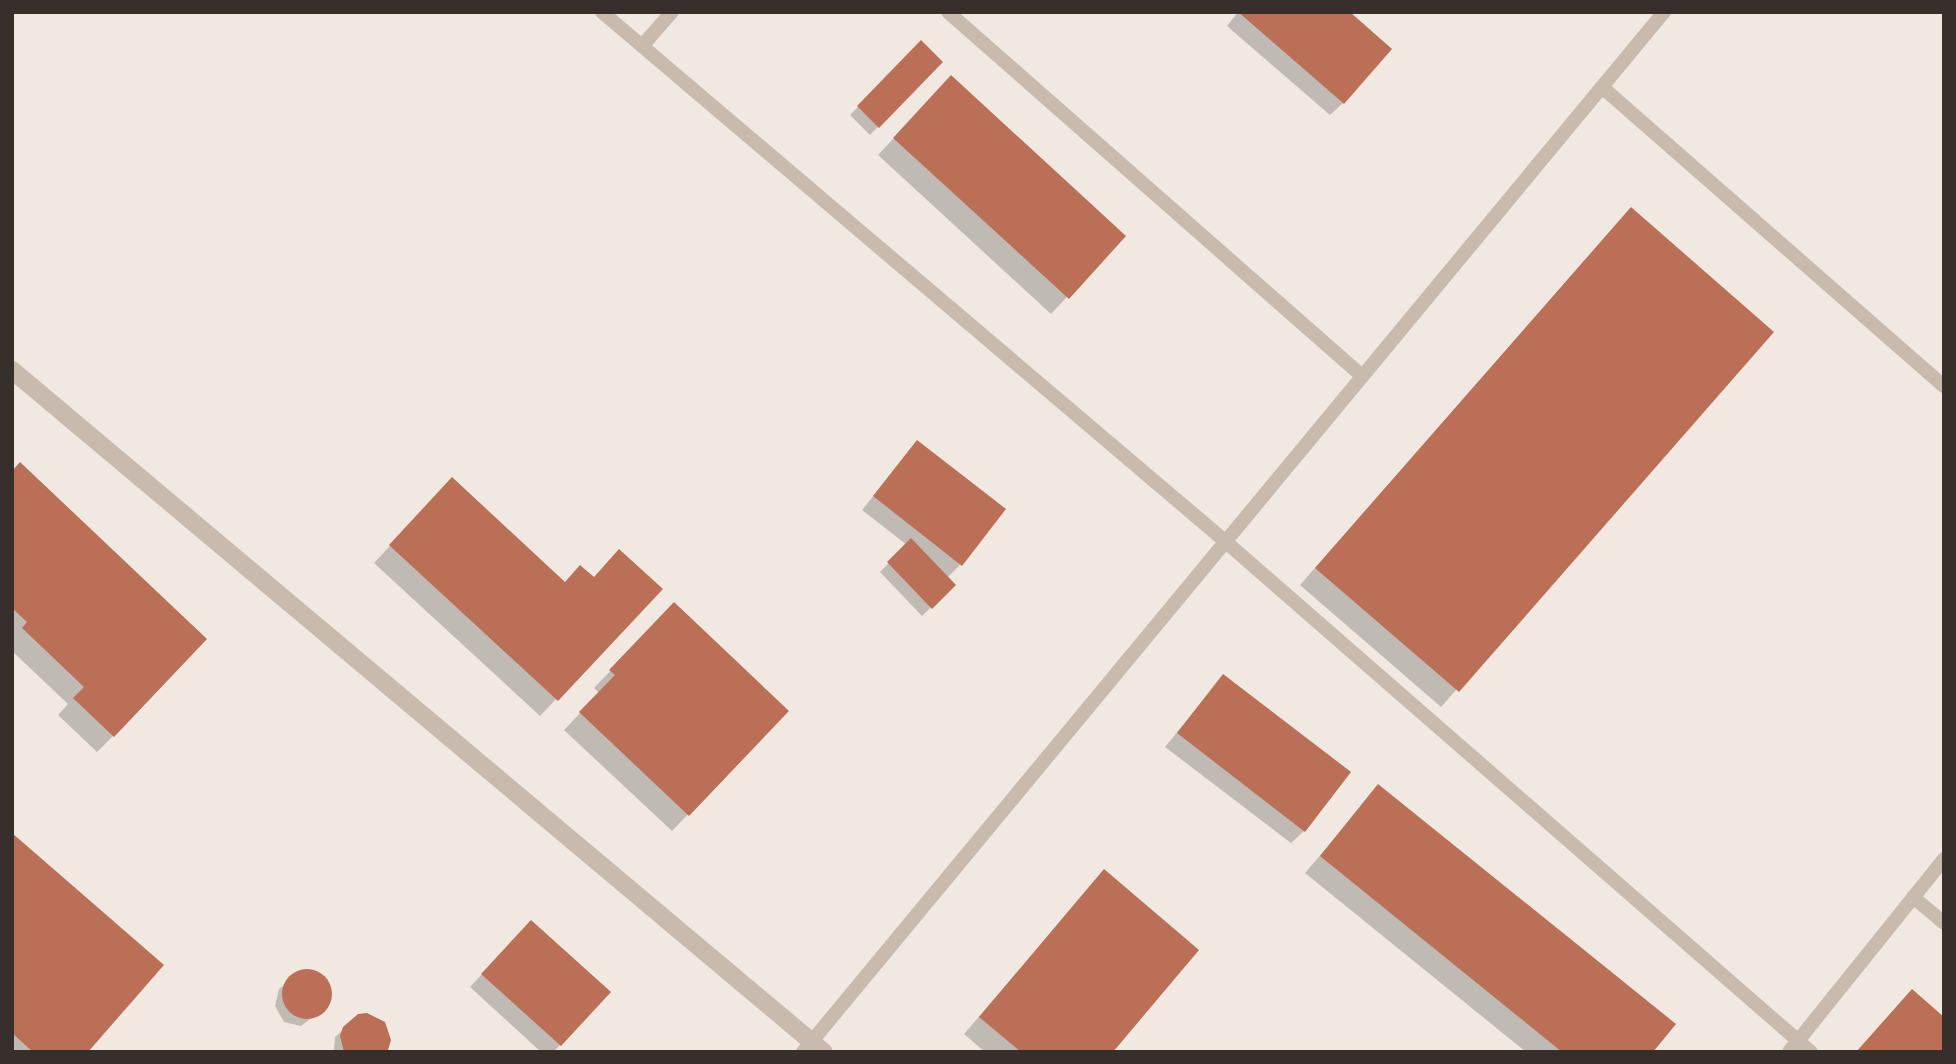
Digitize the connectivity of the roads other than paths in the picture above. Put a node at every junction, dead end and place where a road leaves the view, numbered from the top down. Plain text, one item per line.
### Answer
1 (601, 12) edge
2 (672, 12) edge
3 (948, 12) edge
4 (1664, 12) edge
5 (642, 46) junction
6 (1602, 87) junction
7 (12, 370) edge
8 (1362, 376) junction
9 (1944, 386) edge
10 (1226, 541) junction
11 (1944, 859) edge
12 (1913, 897) junction
13 (1944, 923) edge
14 (1793, 1046) edge
15 (813, 1048) edge
16 (1811, 1052) edge

1 - 5 lane
2 - 5 lane
3 - 8 lane
4 - 6 lane
5 - 10 lane
6 - 8 lane
6 - 9 lane
7 - 15 street
8 - 10 lane
10 - 14 lane
10 - 15 lane
11 - 12 lane
12 - 13 lane
12 - 14 lane
14 - 16 lane

